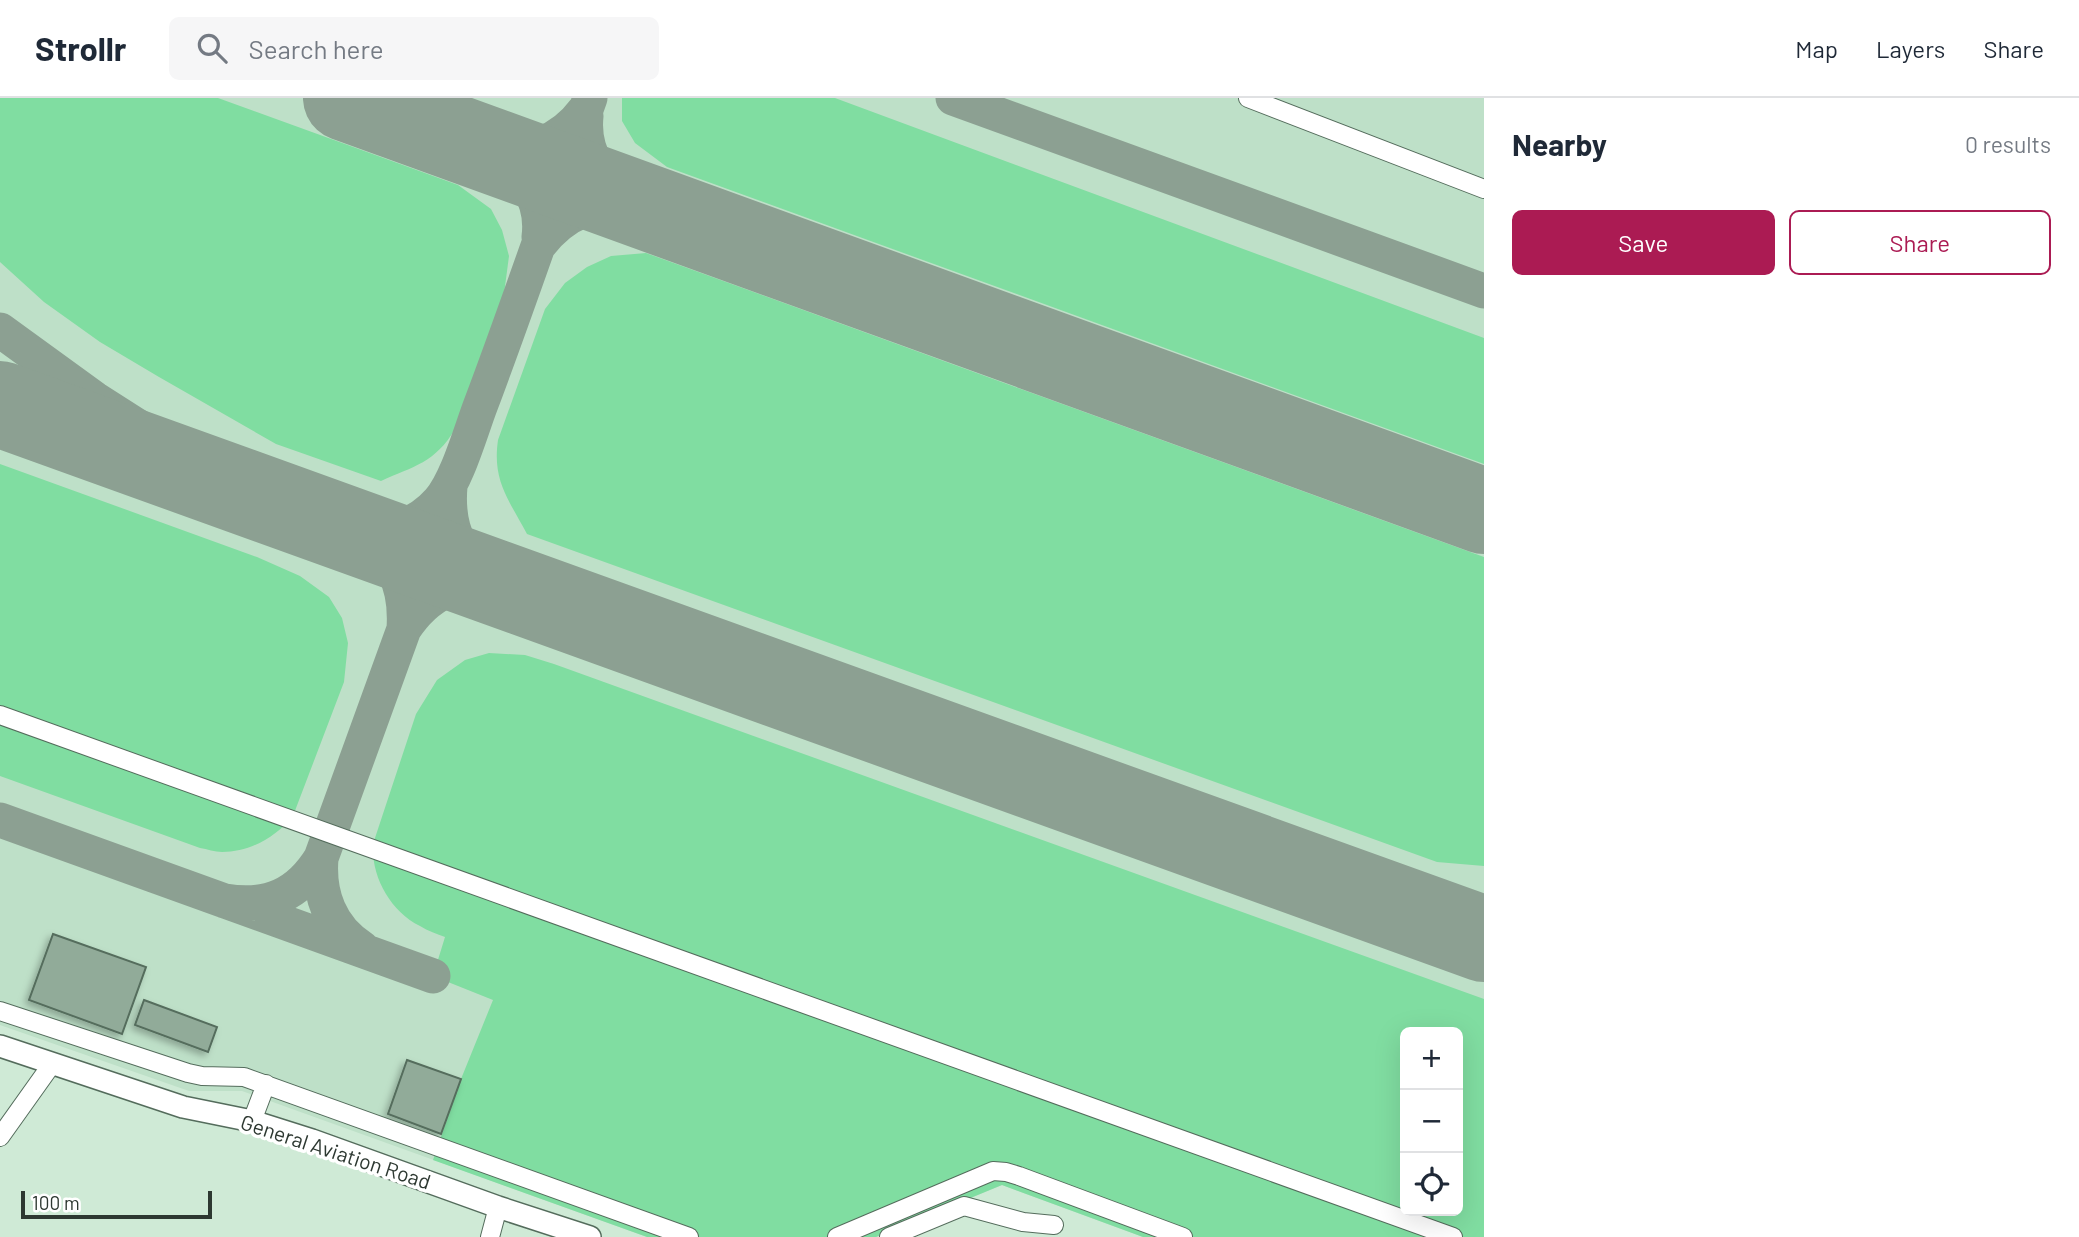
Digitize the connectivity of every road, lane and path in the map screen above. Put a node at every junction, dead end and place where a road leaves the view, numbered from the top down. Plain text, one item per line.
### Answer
1 (1248, 98) edge
2 (1484, 189) edge
3 (0, 715) edge
4 (0, 1011) edge
5 (0, 1046) edge
6 (52, 1064) junction
7 (266, 1084) junction
8 (252, 1121) junction
9 (0, 1137) edge
10 (498, 1207) junction
11 (1054, 1225) dead end
12 (576, 1235) edge
13 (490, 1237) edge
14 (689, 1237) edge
15 (837, 1237) edge
16 (889, 1237) edge
17 (1183, 1237) edge
18 (1453, 1237) edge

1 - 2 street
3 - 18 street
4 - 7 street
5 - 6 main road, General Aviation Road
6 - 8 main road, General Aviation Road
6 - 9 street
7 - 8 street
7 - 14 street
8 - 10 main road, General Aviation Road
10 - 12 main road, General Aviation Road
10 - 13 street
11 - 16 street
15 - 17 street

